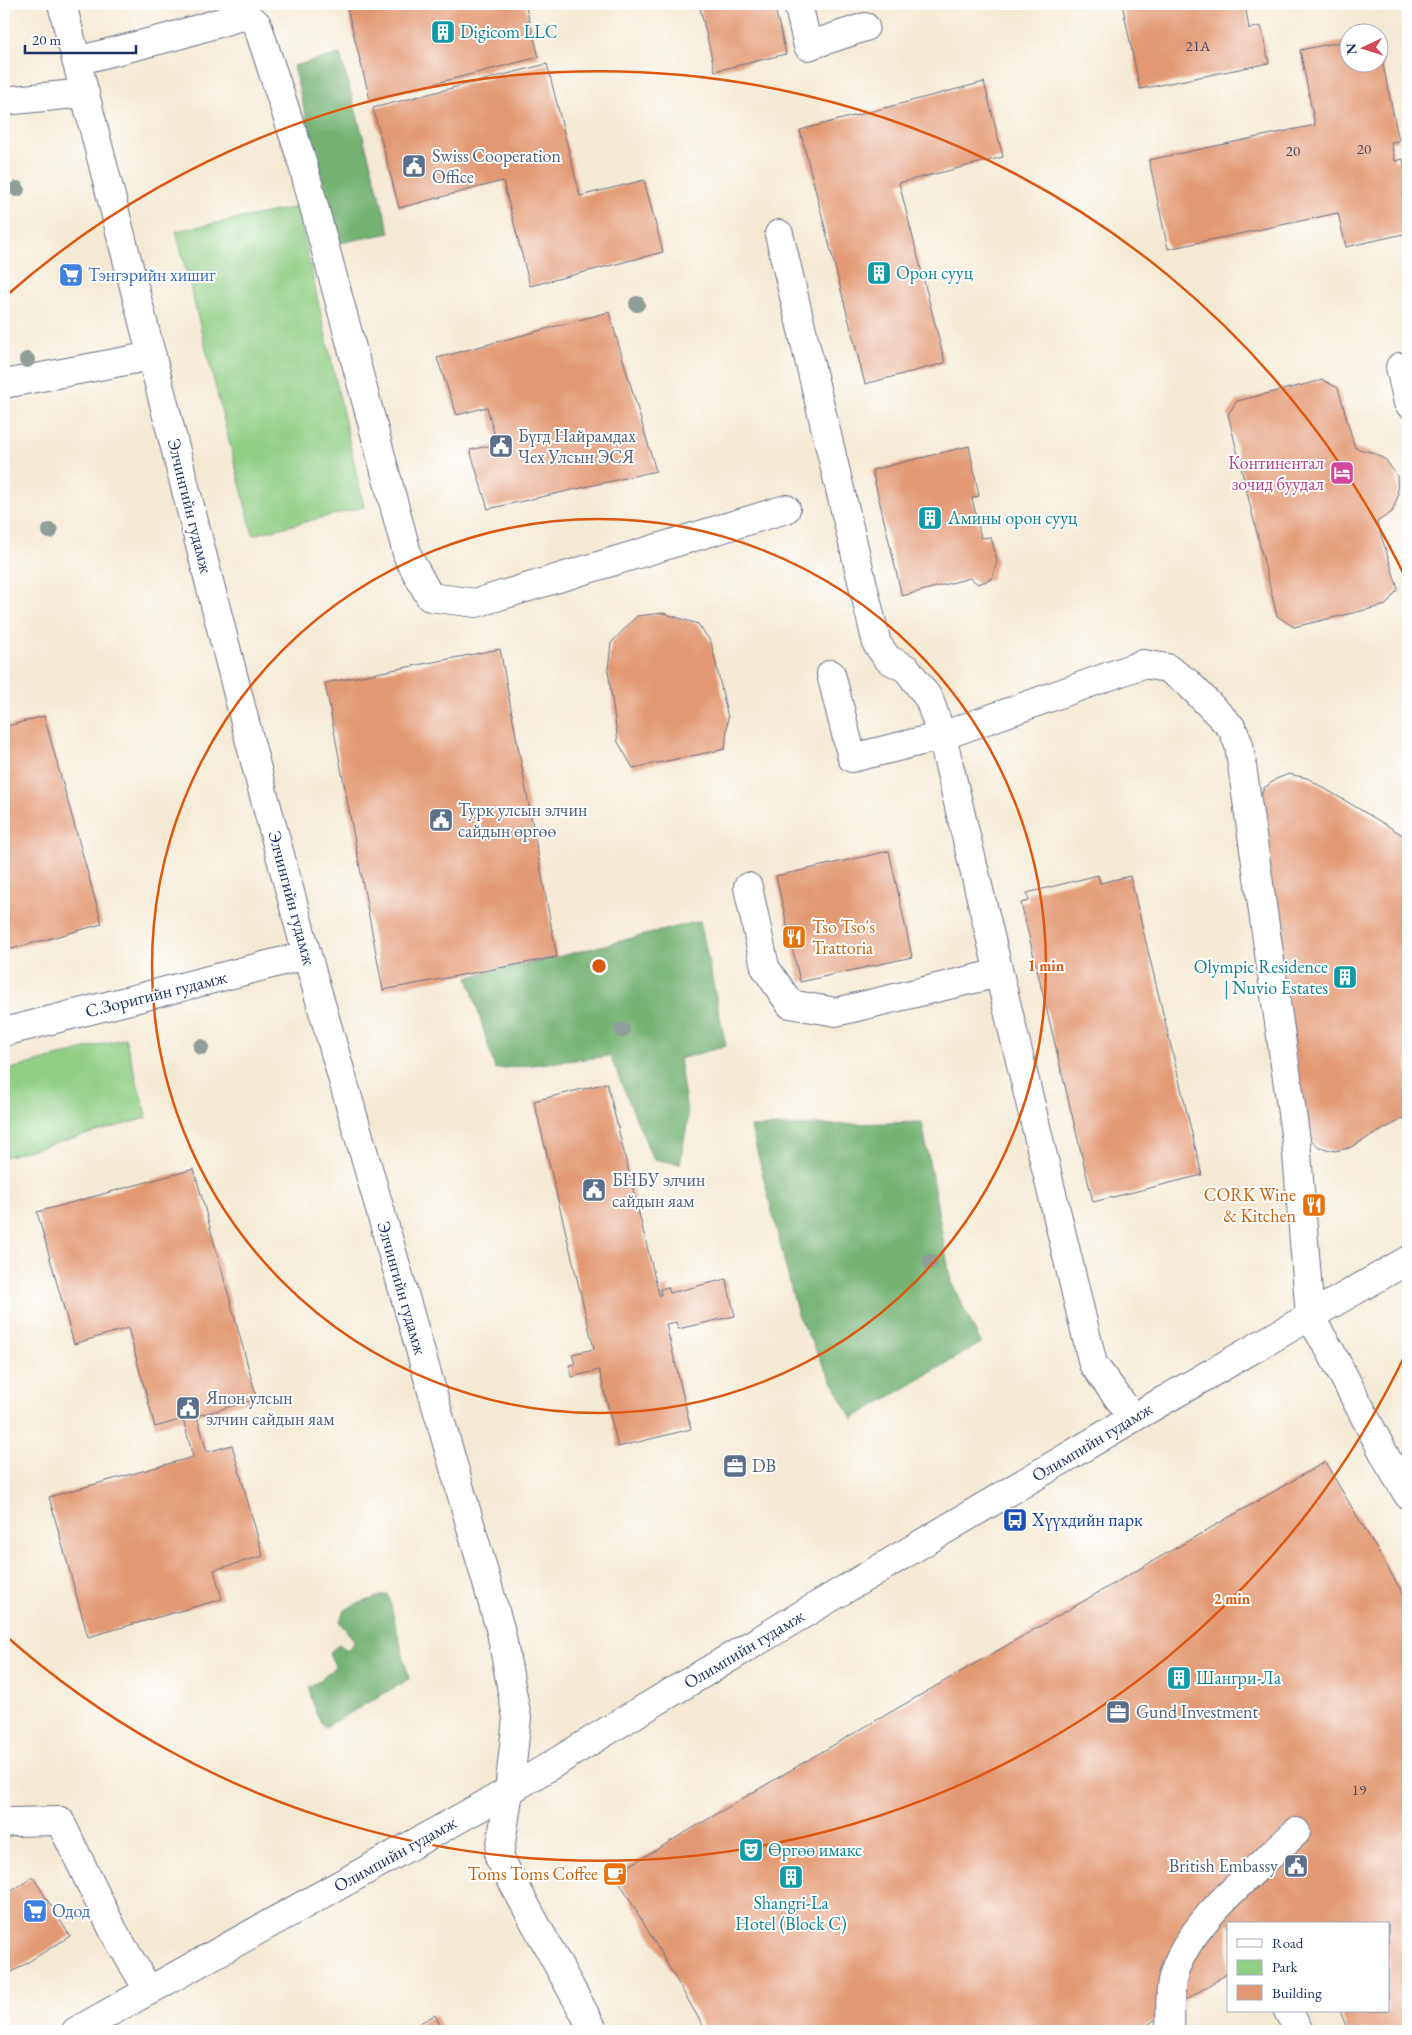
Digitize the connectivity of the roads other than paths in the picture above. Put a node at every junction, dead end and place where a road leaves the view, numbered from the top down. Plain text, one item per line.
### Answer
1 (62, 4) edge
2 (798, 4) edge
3 (865, 27) dead end
4 (76, 61) junction
5 (85, 92) junction
6 (4, 102) edge
7 (779, 234) dead end
8 (152, 356) junction
9 (1400, 367) dead end
10 (4, 384) edge
11 (1408, 403) edge
12 (786, 509) dead end
13 (831, 674) dead end
14 (942, 736) junction
15 (748, 887) dead end
16 (307, 956) junction
17 (999, 972) junction
18 (4, 1032) edge
19 (1408, 1260) edge
20 (1310, 1317) junction
21 (1133, 1418) junction
22 (1400, 1462) edge
23 (1408, 1495) edge
24 (509, 1790) junction
25 (4, 1824) edge
26 (1296, 1832) dead end
27 (1227, 1914) edge
28 (149, 1991) junction
29 (1289, 2012) edge
30 (76, 2031) edge
31 (594, 2031) edge
32 (1170, 2031) edge
33 (1299, 2031) edge

1 - 4 street, Элчингийн гудамж
2 - 3 street
4 - 5 street, Элчингийн гудамж
4 - 12 street
5 - 6 street
5 - 8 street, Элчингийн гудамж
7 - 14 street
8 - 10 street
8 - 16 street, Элчингийн гудамж
9 - 11 street
13 - 14 street
14 - 17 street
14 - 20 street
15 - 17 street
16 - 18 street, С.Зоригийн гудамж
16 - 24 street, Элчингийн гудамж
17 - 21 street
19 - 20 street, Олимпийн гудамж
20 - 21 street, Олимпийн гудамж
20 - 22 street
21 - 24 street, Олимпийн гудамж
22 - 23 street
24 - 28 street, Олимпийн гудамж
24 - 31 street, Элчингийн гудамж
25 - 28 street
26 - 27 street
27 - 32 street
28 - 30 street, Олимпийн гудамж
29 - 33 street

